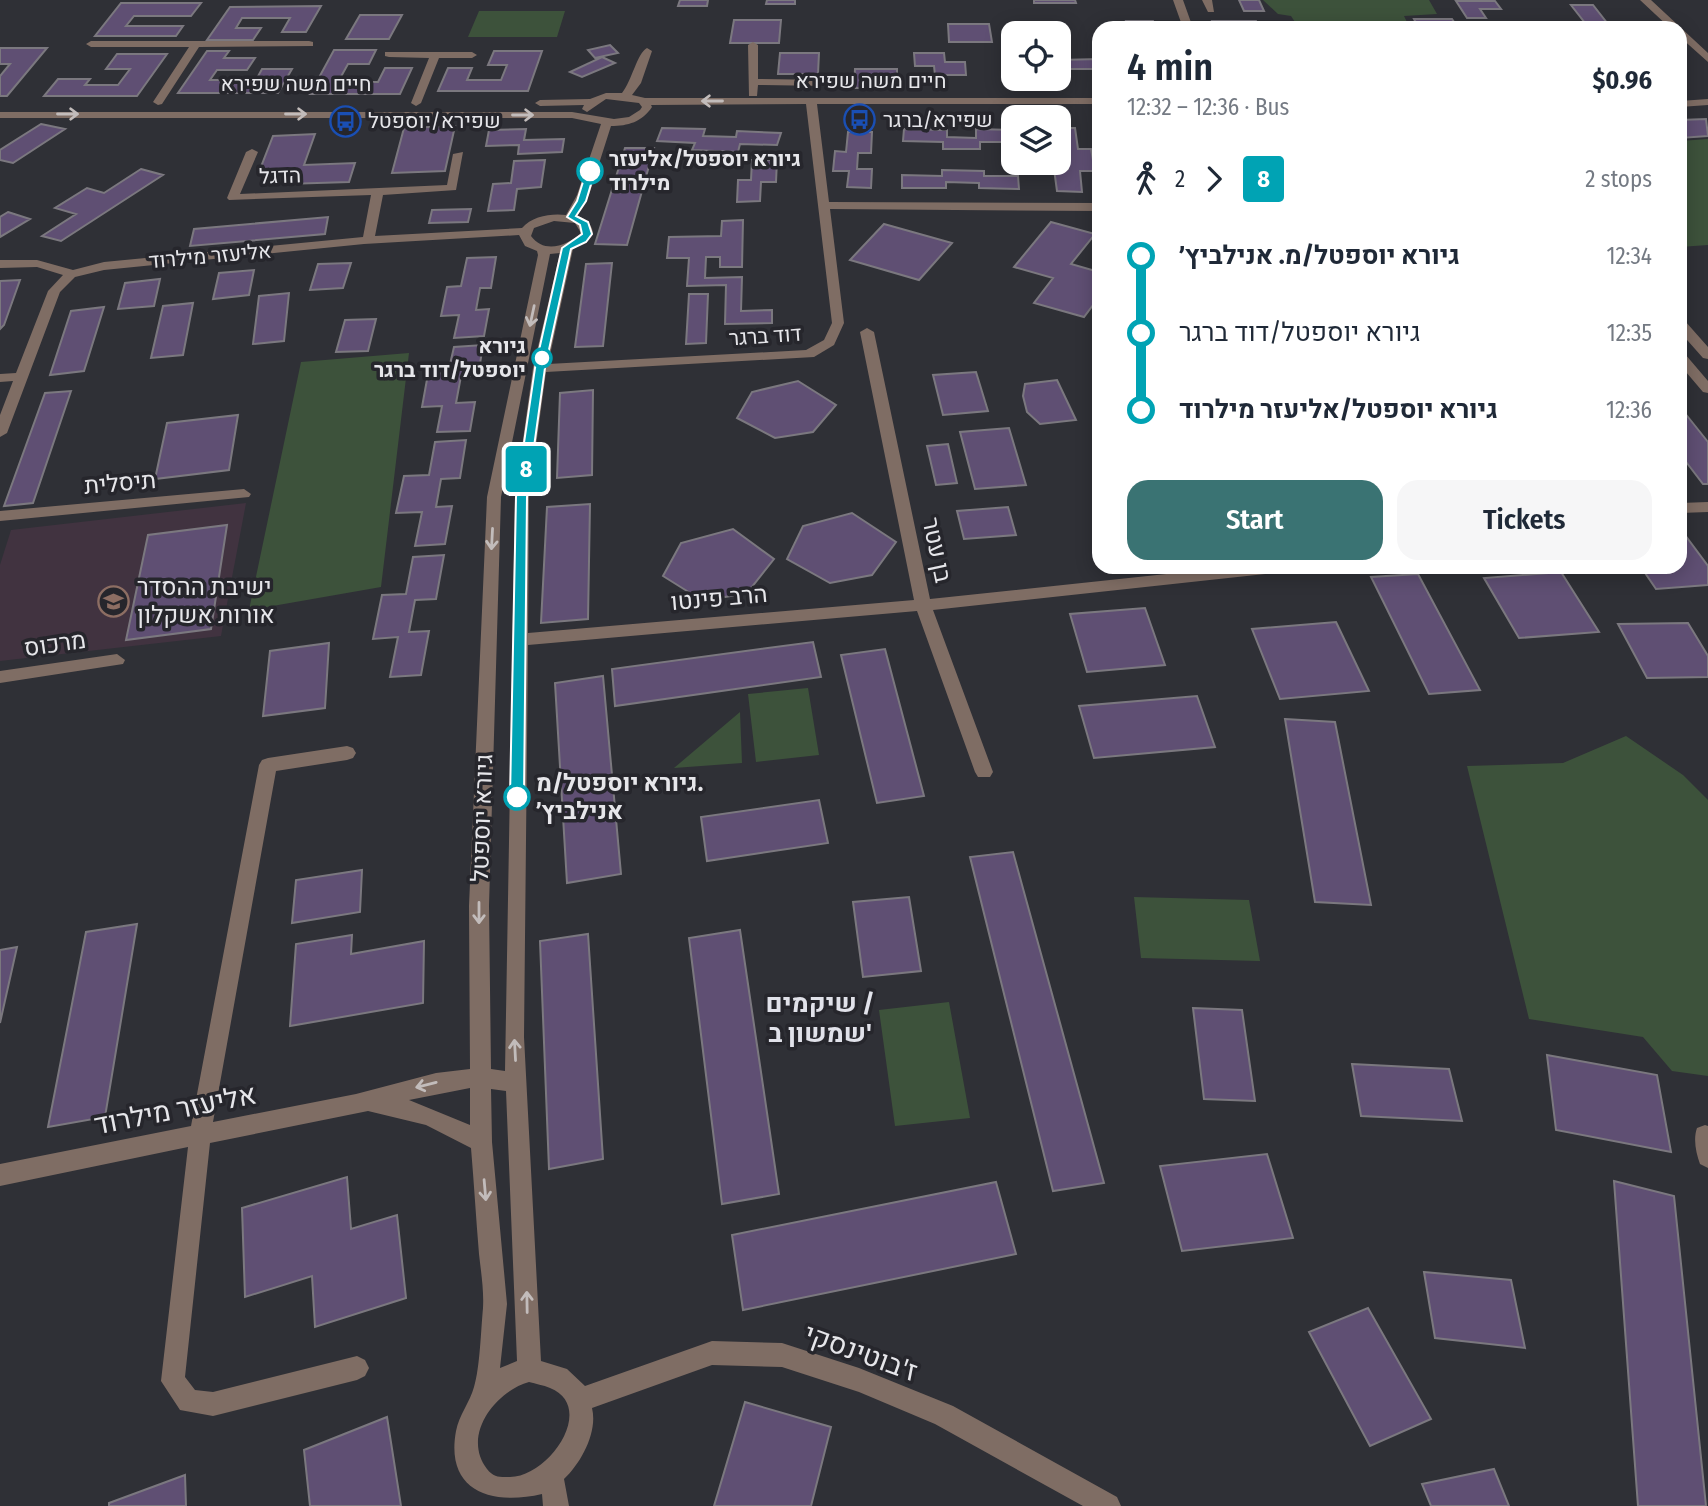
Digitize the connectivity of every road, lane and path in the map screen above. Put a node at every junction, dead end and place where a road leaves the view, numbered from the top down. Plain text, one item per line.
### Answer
1 (1178, 0) edge
2 (1645, 0) edge
3 (1186, 21) edge
4 (1668, 21) edge
5 (1687, 39) edge
6 (91, 44) dead end
7 (196, 44) junction
8 (309, 44) dead end
9 (753, 45) dead end
10 (647, 51) dead end
11 (389, 54) dead end
12 (435, 55) junction
13 (472, 55) dead end
14 (1708, 59) edge
15 (753, 82) junction
16 (827, 83) dead end
17 (1708, 91) edge
18 (1687, 92) edge
19 (626, 95) junction
20 (753, 100) junction
21 (643, 101) junction
22 (1092, 101) edge
23 (158, 102) junction
24 (171, 102) dead end
25 (593, 102) junction
26 (1708, 102) edge
27 (118, 103) dead end
28 (145, 103) dead end
29 (253, 103) dead end
30 (416, 103) junction
31 (0, 104) edge
32 (1687, 104) edge
33 (811, 106) junction
34 (1092, 112) edge
35 (643, 114) junction
36 (0, 115) edge
37 (590, 116) junction
38 (607, 122) junction
39 (252, 152) dead end
40 (459, 154) dead end
41 (378, 191) junction
42 (822, 205) junction
43 (1092, 207) edge
44 (571, 217) junction
45 (526, 231) junction
46 (368, 241) junction
47 (567, 248) junction
48 (542, 249) junction
49 (0, 264) edge
50 (71, 274) junction
51 (867, 332) dead end
52 (1687, 332) edge
53 (1708, 355) edge
54 (1687, 365) edge
55 (540, 368) junction
56 (20, 377) junction
57 (0, 378) edge
58 (1708, 389) edge
59 (0, 433) edge
60 (244, 494) dead end
61 (1708, 507) edge
62 (1687, 508) edge
63 (0, 516) edge
64 (1217, 574) edge
65 (923, 605) junction
66 (519, 640) junction
67 (117, 660) dead end
68 (0, 677) edge
69 (347, 753) dead end
70 (984, 772) dead end
71 (480, 1076) junction
72 (517, 1084) junction
73 (362, 1102) junction
74 (200, 1134) junction
75 (1708, 1136) edge
76 (481, 1142) junction
77 (1708, 1157) edge
78 (0, 1175) edge
79 (358, 1368) dead end
80 (529, 1370) junction
81 (486, 1392) junction
82 (578, 1401) junction
83 (554, 1494) edge
84 (491, 1497) edge
85 (1108, 1506) edge

1 - 3 street
2 - 4 street
5 - 14 street
6 - 7 street
7 - 8 street
7 - 23 street
9 - 15 street
10 - 19 street
11 - 12 street
12 - 13 street
12 - 30 street
15 - 16 street
15 - 20 street
17 - 18 street
19 - 21 street, חיים משה שפירא
19 - 25 street, חיים משה שפירא
20 -> 21 street, חיים משה שפירא
20 - 33 street, חיים משה שפירא
21 - 35 street
22 - 33 street, חיים משה שפירא
23 - 24 street
23 - 28 street
25 - 30 street, חיים משה שפירא
25 - 37 street
26 - 32 street
27 - 31 street
29 - 30 street, חיים משה שפירא
33 - 34 street, חיים משה שפירא
33 - 35 street, חיים משה שפירא
33 - 42 street, דוד ברגר
35 - 38 street, חיים משה שפירא
36 -> 37 street, חיים משה שפירא
37 - 38 street, חיים משה שפירא
38 - 44 street
39 - 41 street, הדגל
40 - 41 street, הדגל
41 - 46 street
42 - 43 street
42 - 55 street, דוד ברגר
44 - 45 street
44 - 47 street
45 - 46 street, אליעזר מילרוד
45 - 48 street
46 - 50 street, אליעזר מילרוד
47 - 48 street
47 - 55 street, גיורא יוספטל
48 -> 71 street, גיורא יוספטל
49 - 50 street
50 - 56 street
51 - 65 street, בן עטר
52 - 53 street
54 - 58 street
55 - 66 street, גיורא יוספטל
56 - 57 street
56 - 59 street
60 - 63 street, תיסלית
61 - 62 street
64 - 65 street, הרב פינטו
65 - 66 street, הרב פינטו
65 - 70 street, בן עטר
72 -> 66 street, גיורא יוספטל
67 - 68 street, מרכוס
69 - 74 street
71 - 72 street, אליעזר מילרוד
71 -> 73 street, אליעזר מילרוד
71 - 76 street, גיורא יוספטל
80 -> 72 street, גיורא יוספטל
73 - 74 street, אליעזר מילרוד
73 - 76 street, אליעזר מילרוד
74 - 78 street, אליעזר מילרוד
74 - 79 street
75 - 77 street
76 -> 81 street, גיורא יוספטל
80 - 81 street
80 - 82 street
81 - 84 street
82 - 83 street
82 - 85 street, ז'בוטינסקי
83 - 84 street

